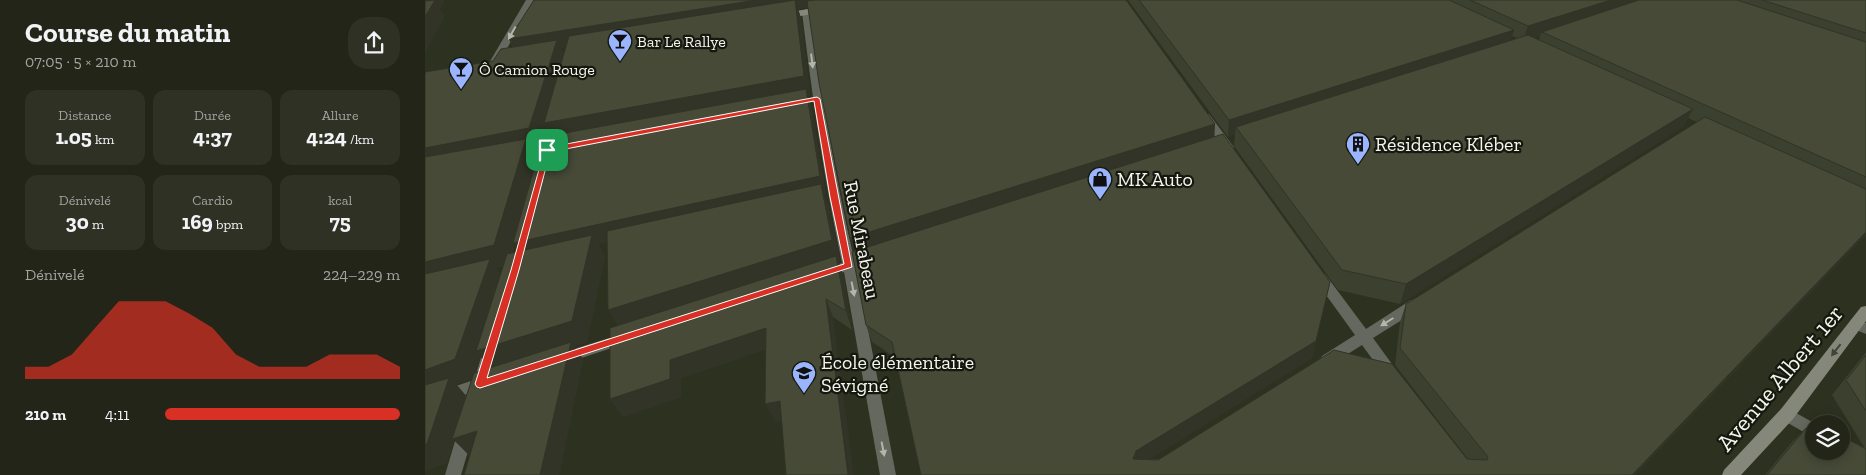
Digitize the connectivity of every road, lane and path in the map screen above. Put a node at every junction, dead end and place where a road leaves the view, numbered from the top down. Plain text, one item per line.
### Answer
1 (530, 0) edge
2 (839, 7) edge
3 (806, 12) junction
4 (773, 18) edge
5 (493, 65) edge
6 (1197, 104) edge
7 (1237, 160) edge
8 (887, 253) edge
9 (849, 265) junction
10 (1312, 265) edge
11 (811, 278) edge
12 (1429, 296) edge
13 (1866, 311) edge
14 (1861, 327) edge
15 (641, 332) edge
16 (495, 337) edge
17 (1363, 338) junction
18 (546, 363) edge
19 (1312, 369) edge
20 (499, 378) edge
21 (480, 384) junction
22 (1399, 384) edge
23 (425, 402) edge
24 (1787, 414) junction
25 (1805, 425) edge
26 (453, 475) edge
27 (888, 475) edge
28 (1730, 475) edge

1 -> 5 street
2 - 3 main road
3 - 4 main road
3 -> 9 street, Rue Mirabeau
6 - 7 street
8 - 9 street
9 - 11 street
9 -> 27 street, Rue Mirabeau
10 - 17 street
12 -> 17 street
13 - 14 main road, Avenue Albert 1er
14 -> 24 main road, Avenue Albert 1er
15 - 18 street
16 - 21 street
17 - 19 street
17 - 22 street
20 - 21 street
21 - 23 street
21 - 26 street
24 - 25 street
24 - 28 main road, Avenue Albert 1er

